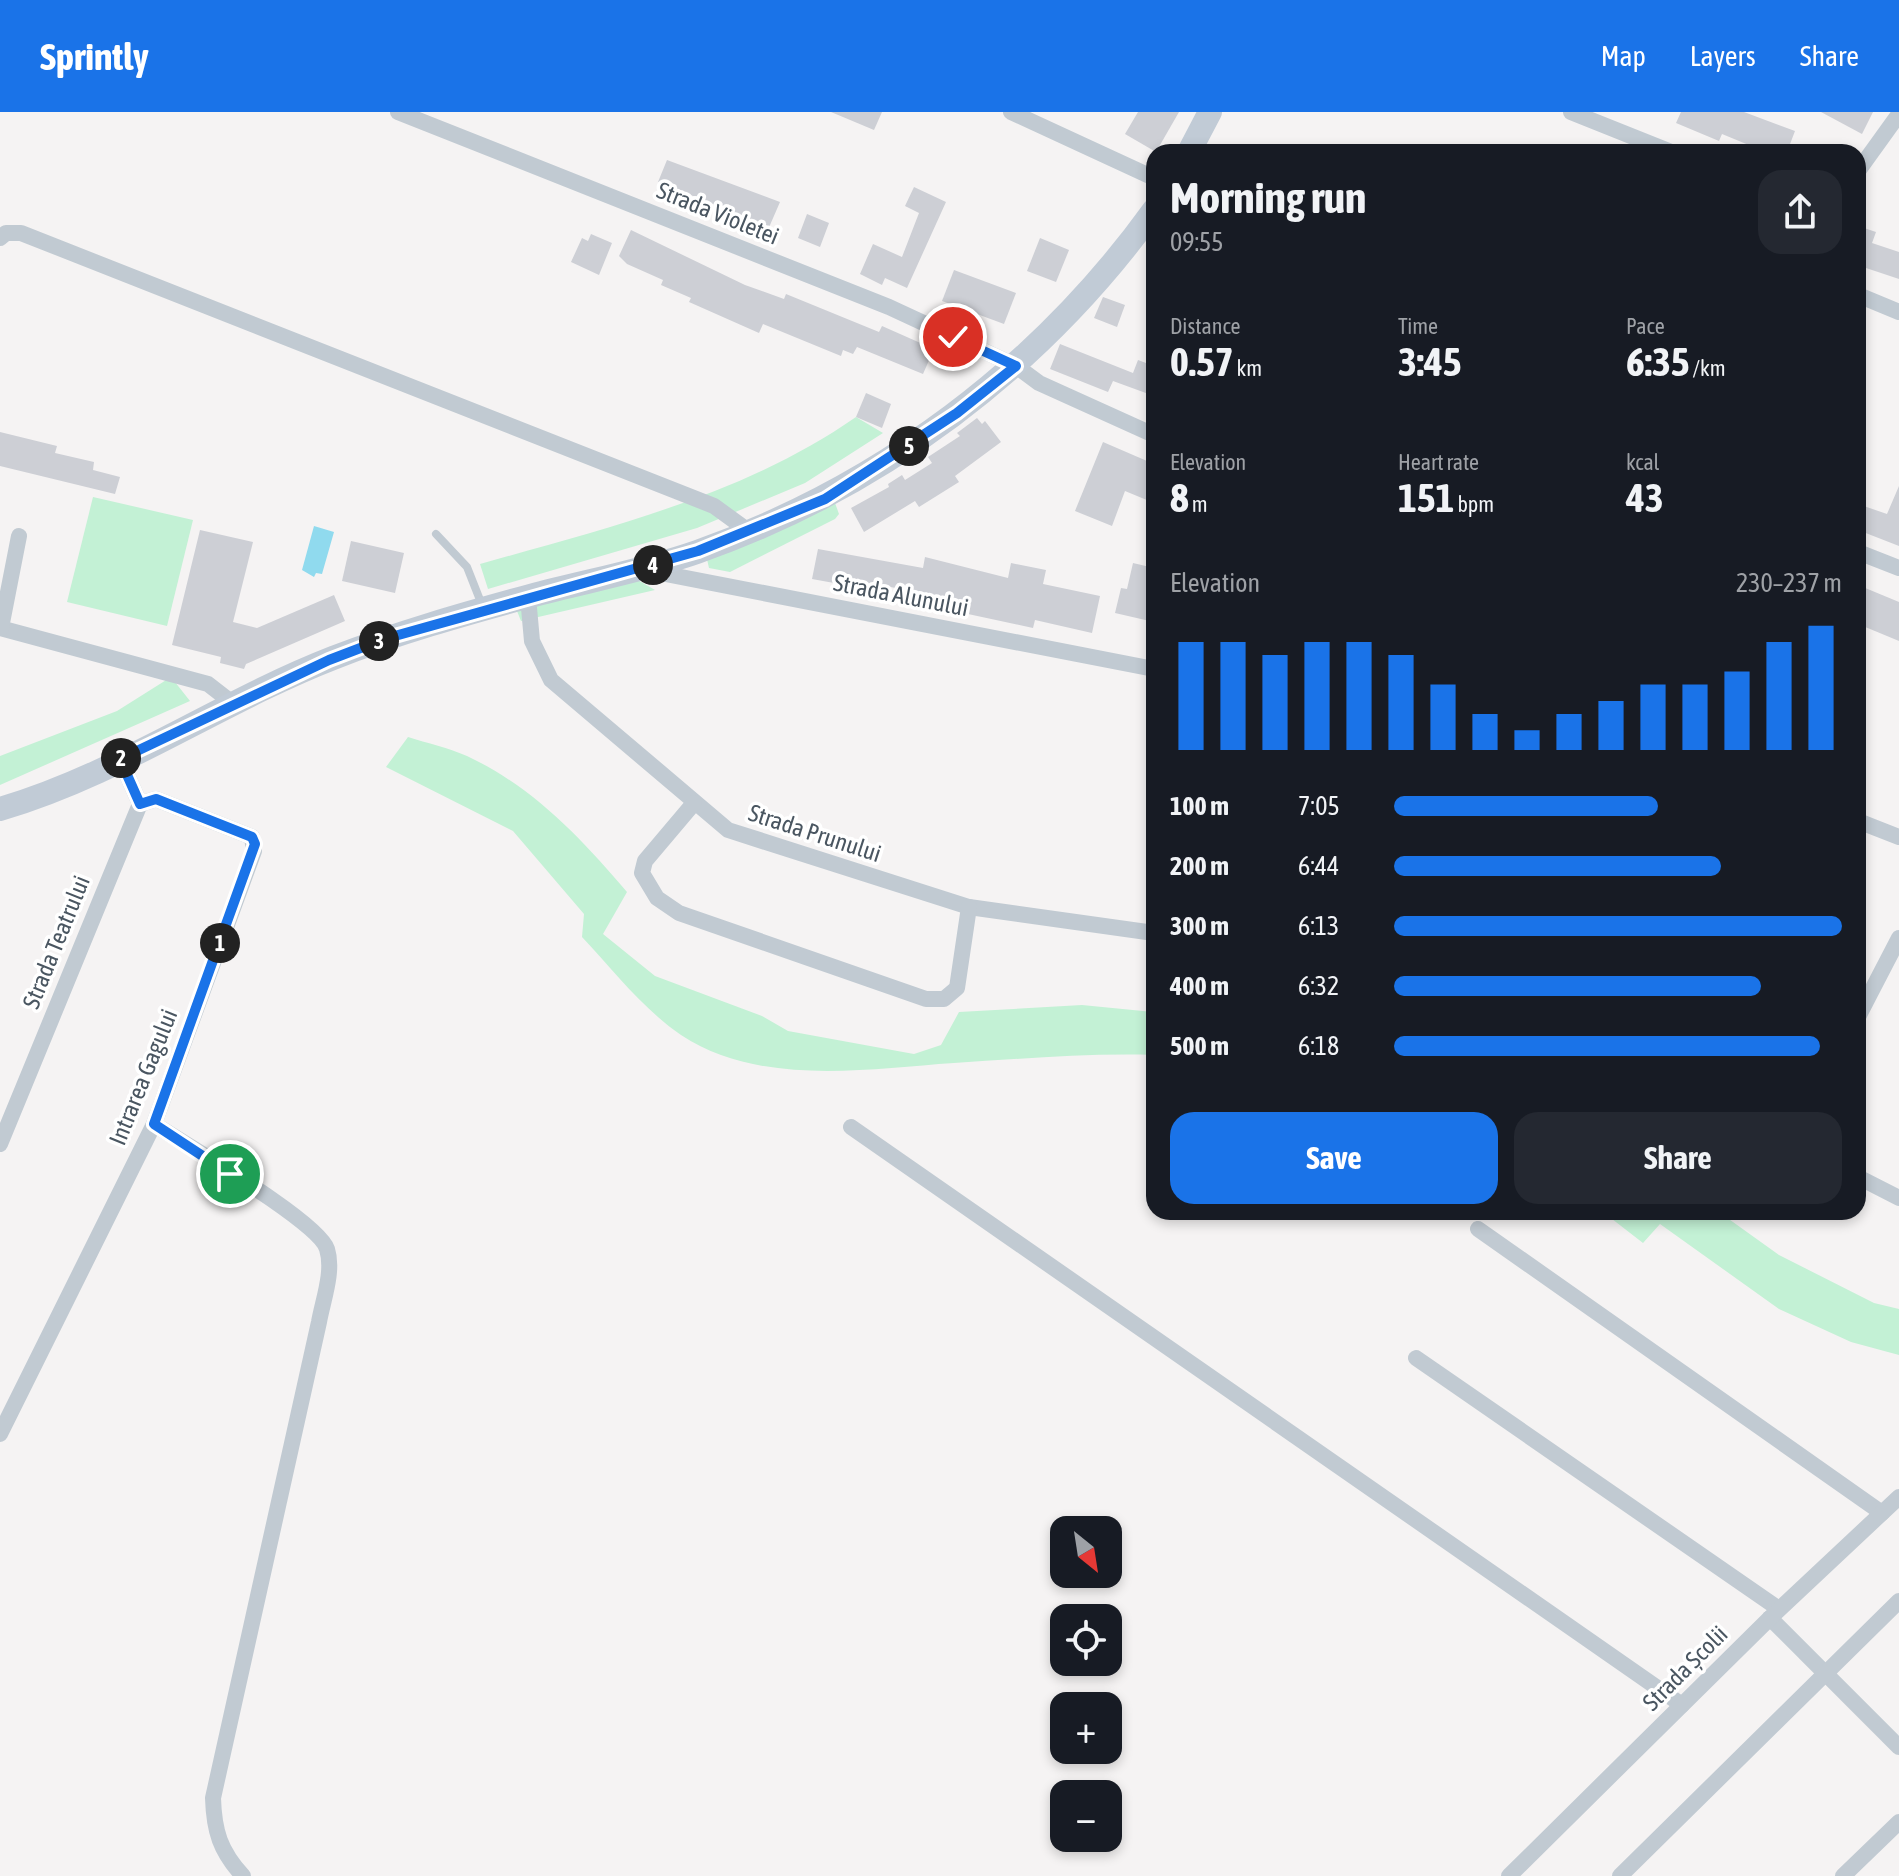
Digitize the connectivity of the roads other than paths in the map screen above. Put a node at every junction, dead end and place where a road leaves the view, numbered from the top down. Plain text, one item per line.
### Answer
1 (398, 112) edge
2 (1011, 112) edge
3 (1210, 112) edge
4 (1571, 112) edge
5 (1899, 114) edge
6 (1193, 144) edge
7 (1651, 144) edge
8 (1866, 160) edge
9 (1146, 174) edge
10 (1146, 220) edge
11 (0, 238) edge
12 (1866, 298) edge
13 (1899, 312) edge
14 (1016, 366) junction
15 (1146, 431) edge
16 (747, 530) junction
17 (436, 534) dead end
18 (19, 536) dead end
19 (1866, 555) edge
20 (1899, 568) edge
21 (639, 569) junction
22 (528, 597) junction
23 (484, 610) junction
24 (1, 628) edge
25 (1146, 667) edge
26 (235, 705) junction
27 (120, 759) junction
28 (694, 803) junction
29 (140, 804) junction
30 (0, 809) edge
31 (1866, 824) edge
32 (1899, 837) edge
33 (969, 907) junction
34 (1146, 932) edge
35 (1899, 939) edge
36 (1866, 985) edge
37 (154, 1124) junction
38 (851, 1127) dead end
39 (0, 1144) edge
40 (1866, 1181) edge
41 (1899, 1198) edge
42 (1478, 1229) dead end
43 (1416, 1358) dead end
44 (0, 1434) edge
45 (1899, 1497) edge
46 (1882, 1513) junction
47 (1899, 1601) edge
48 (1775, 1614) junction
49 (1826, 1673) junction
50 (1682, 1705) junction
51 (1899, 1747) edge
52 (1899, 1822) edge
53 (243, 1876) edge
54 (1509, 1876) edge
55 (1620, 1876) edge
56 (1843, 1876) edge

1 - 14 street, Strada Violetei
2 - 9 street
3 - 6 street
4 - 7 street
5 - 8 street
10 - 14 street
11 - 16 street
12 - 13 street
14 - 15 street, Strada Violetei
14 - 16 street
16 - 21 street
17 - 23 lane
18 - 24 street
19 - 20 street
21 - 22 street
21 - 25 street, Strada Alunului
22 - 23 street
22 - 28 street, Strada Prunului
23 - 26 street
24 - 26 street
26 - 27 street
27 - 29 street
27 - 30 street
28 - 33 street, Strada Prunului
28 - 33 street
29 - 37 street, Intrarea Gagului
29 - 39 street, Strada Teatrului
31 - 32 street
33 - 34 street, Strada Prunului
35 - 36 street
37 - 44 street, Intrarea Gagului
37 - 53 street
38 - 50 street
40 - 41 street
42 - 46 street
43 - 48 street
45 - 46 street, Strada Școlii
46 - 48 street, Strada Școlii
47 - 49 street
48 - 49 street
48 - 50 street, Strada Școlii
49 - 51 street
49 - 55 street
50 - 54 street, Strada Școlii
52 - 56 street

